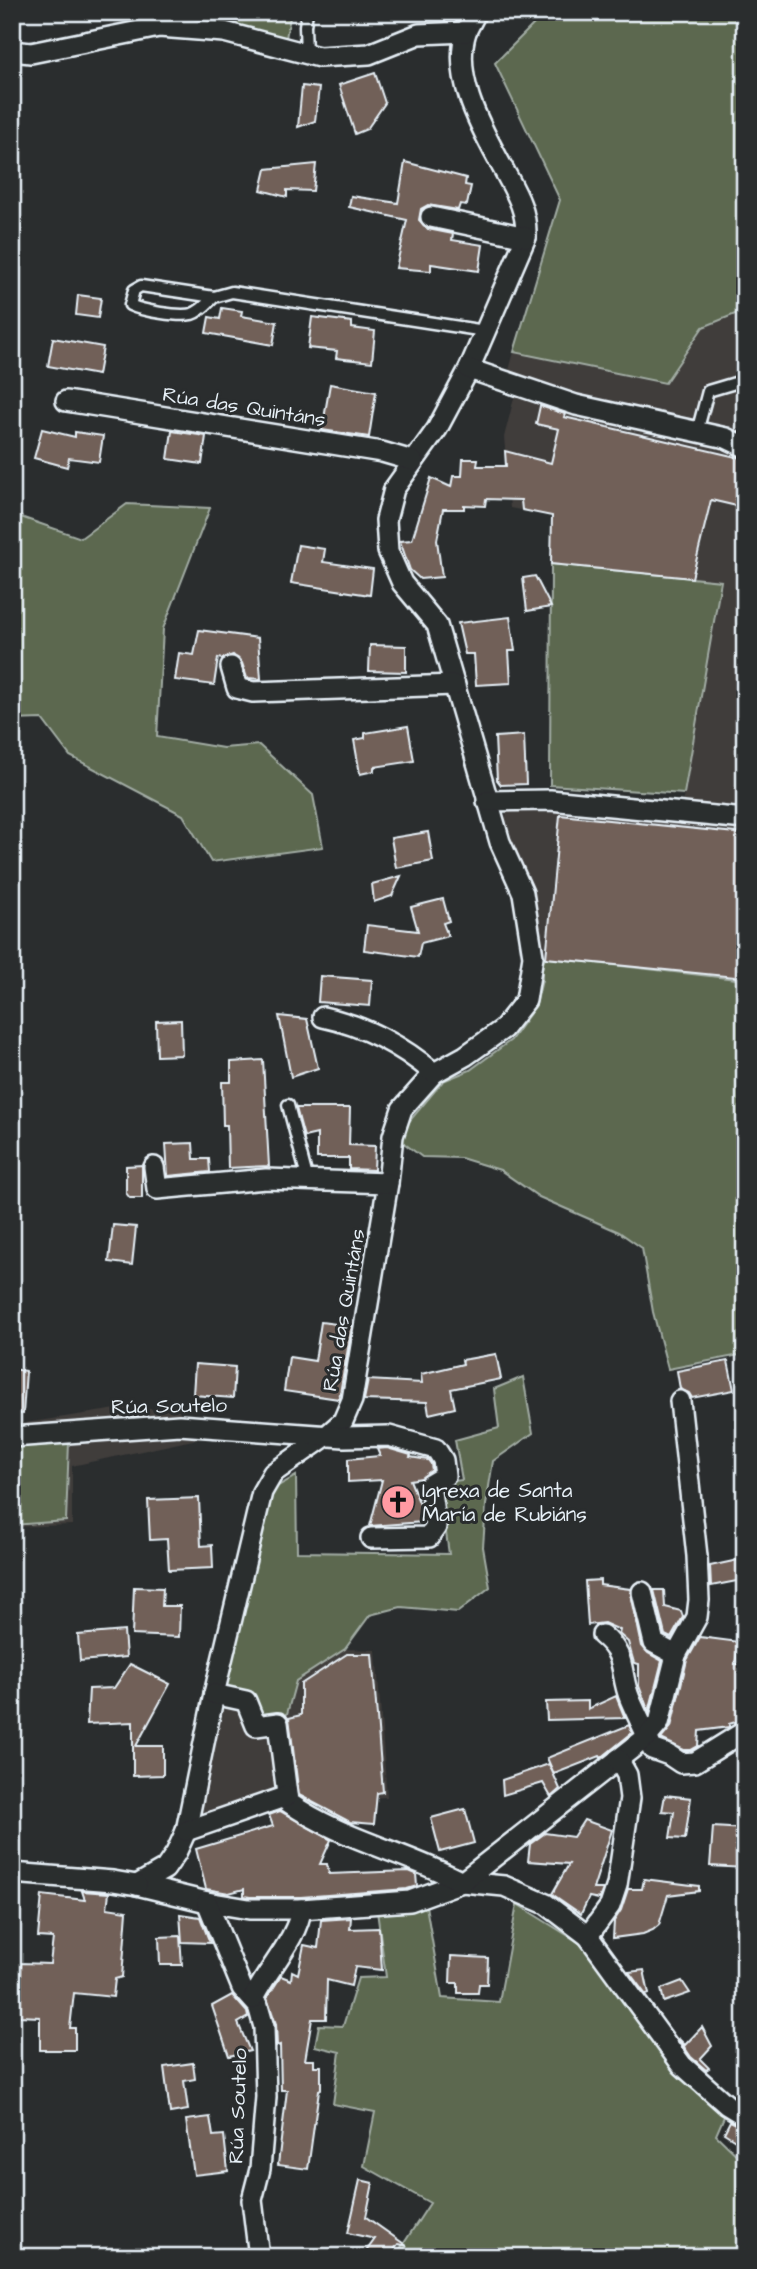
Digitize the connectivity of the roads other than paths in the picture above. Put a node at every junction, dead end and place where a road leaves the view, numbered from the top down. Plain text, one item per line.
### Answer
1 (307, 12) edge
2 (476, 12) edge
3 (466, 32) junction
4 (12, 51) edge
5 (306, 54) junction
6 (431, 217) dead end
7 (526, 237) junction
8 (214, 297) junction
9 (485, 331) junction
10 (469, 369) junction
11 (745, 380) edge
12 (66, 401) dead end
13 (697, 432) junction
14 (745, 447) edge
15 (413, 461) junction
16 (231, 667) dead end
17 (455, 685) junction
18 (487, 801) junction
19 (745, 819) edge
20 (323, 1017) dead end
21 (434, 1073) junction
22 (288, 1105) dead end
23 (154, 1167) dead end
24 (309, 1181) junction
25 (388, 1183) junction
26 (680, 1401) dead end
27 (326, 1436) junction
28 (12, 1437) edge
29 (371, 1538) dead end
30 (642, 1592) dead end
31 (602, 1636) dead end
32 (676, 1655) junction
33 (214, 1694) junction
34 (745, 1731) edge
35 (648, 1736) junction
36 (618, 1759) junction
37 (287, 1796) junction
38 (186, 1831) junction
39 (12, 1873) edge
40 (462, 1882) junction
41 (137, 1885) junction
42 (207, 1902) junction
43 (301, 1909) junction
44 (588, 1936) junction
45 (253, 2000) junction
46 (745, 2116) edge
47 (259, 2257) edge

1 - 5 lane
2 - 3 street
3 - 5 street
3 - 7 street
4 - 5 street
6 - 7 street
7 - 9 street, Rúa das Quintáns
8 - 8 lane
8 - 9 lane
9 - 10 street, Rúa das Quintáns
10 - 13 street
10 - 15 street, Rúa das Quintáns
11 - 13 lane
12 - 15 street, Rúa das Quintáns
13 - 14 street
15 - 17 street, Rúa das Quintáns
16 - 17 street
17 - 18 street, Rúa das Quintáns
18 - 19 street
18 - 21 street, Rúa das Quintáns
20 - 21 street
21 - 25 street, Rúa das Quintáns
22 - 24 lane
23 - 24 street
24 - 25 street
25 - 27 street, Rúa das Quintáns
26 - 32 street
27 - 28 street, Rúa Soutelo
27 - 29 street, Rúa Soutelo
27 - 33 street
30 - 32 street
31 - 35 street
32 - 35 street
33 - 37 street
33 - 38 street
34 - 35 street
35 - 36 street
36 - 40 street
36 - 44 street
37 - 38 street
37 - 40 street
38 - 41 street
39 - 41 street
40 - 43 street
40 - 44 street
41 - 42 street
42 - 43 street
42 - 45 street, Rúa Soutelo
43 - 45 street
44 - 46 street
45 - 47 street, Rúa Soutelo

